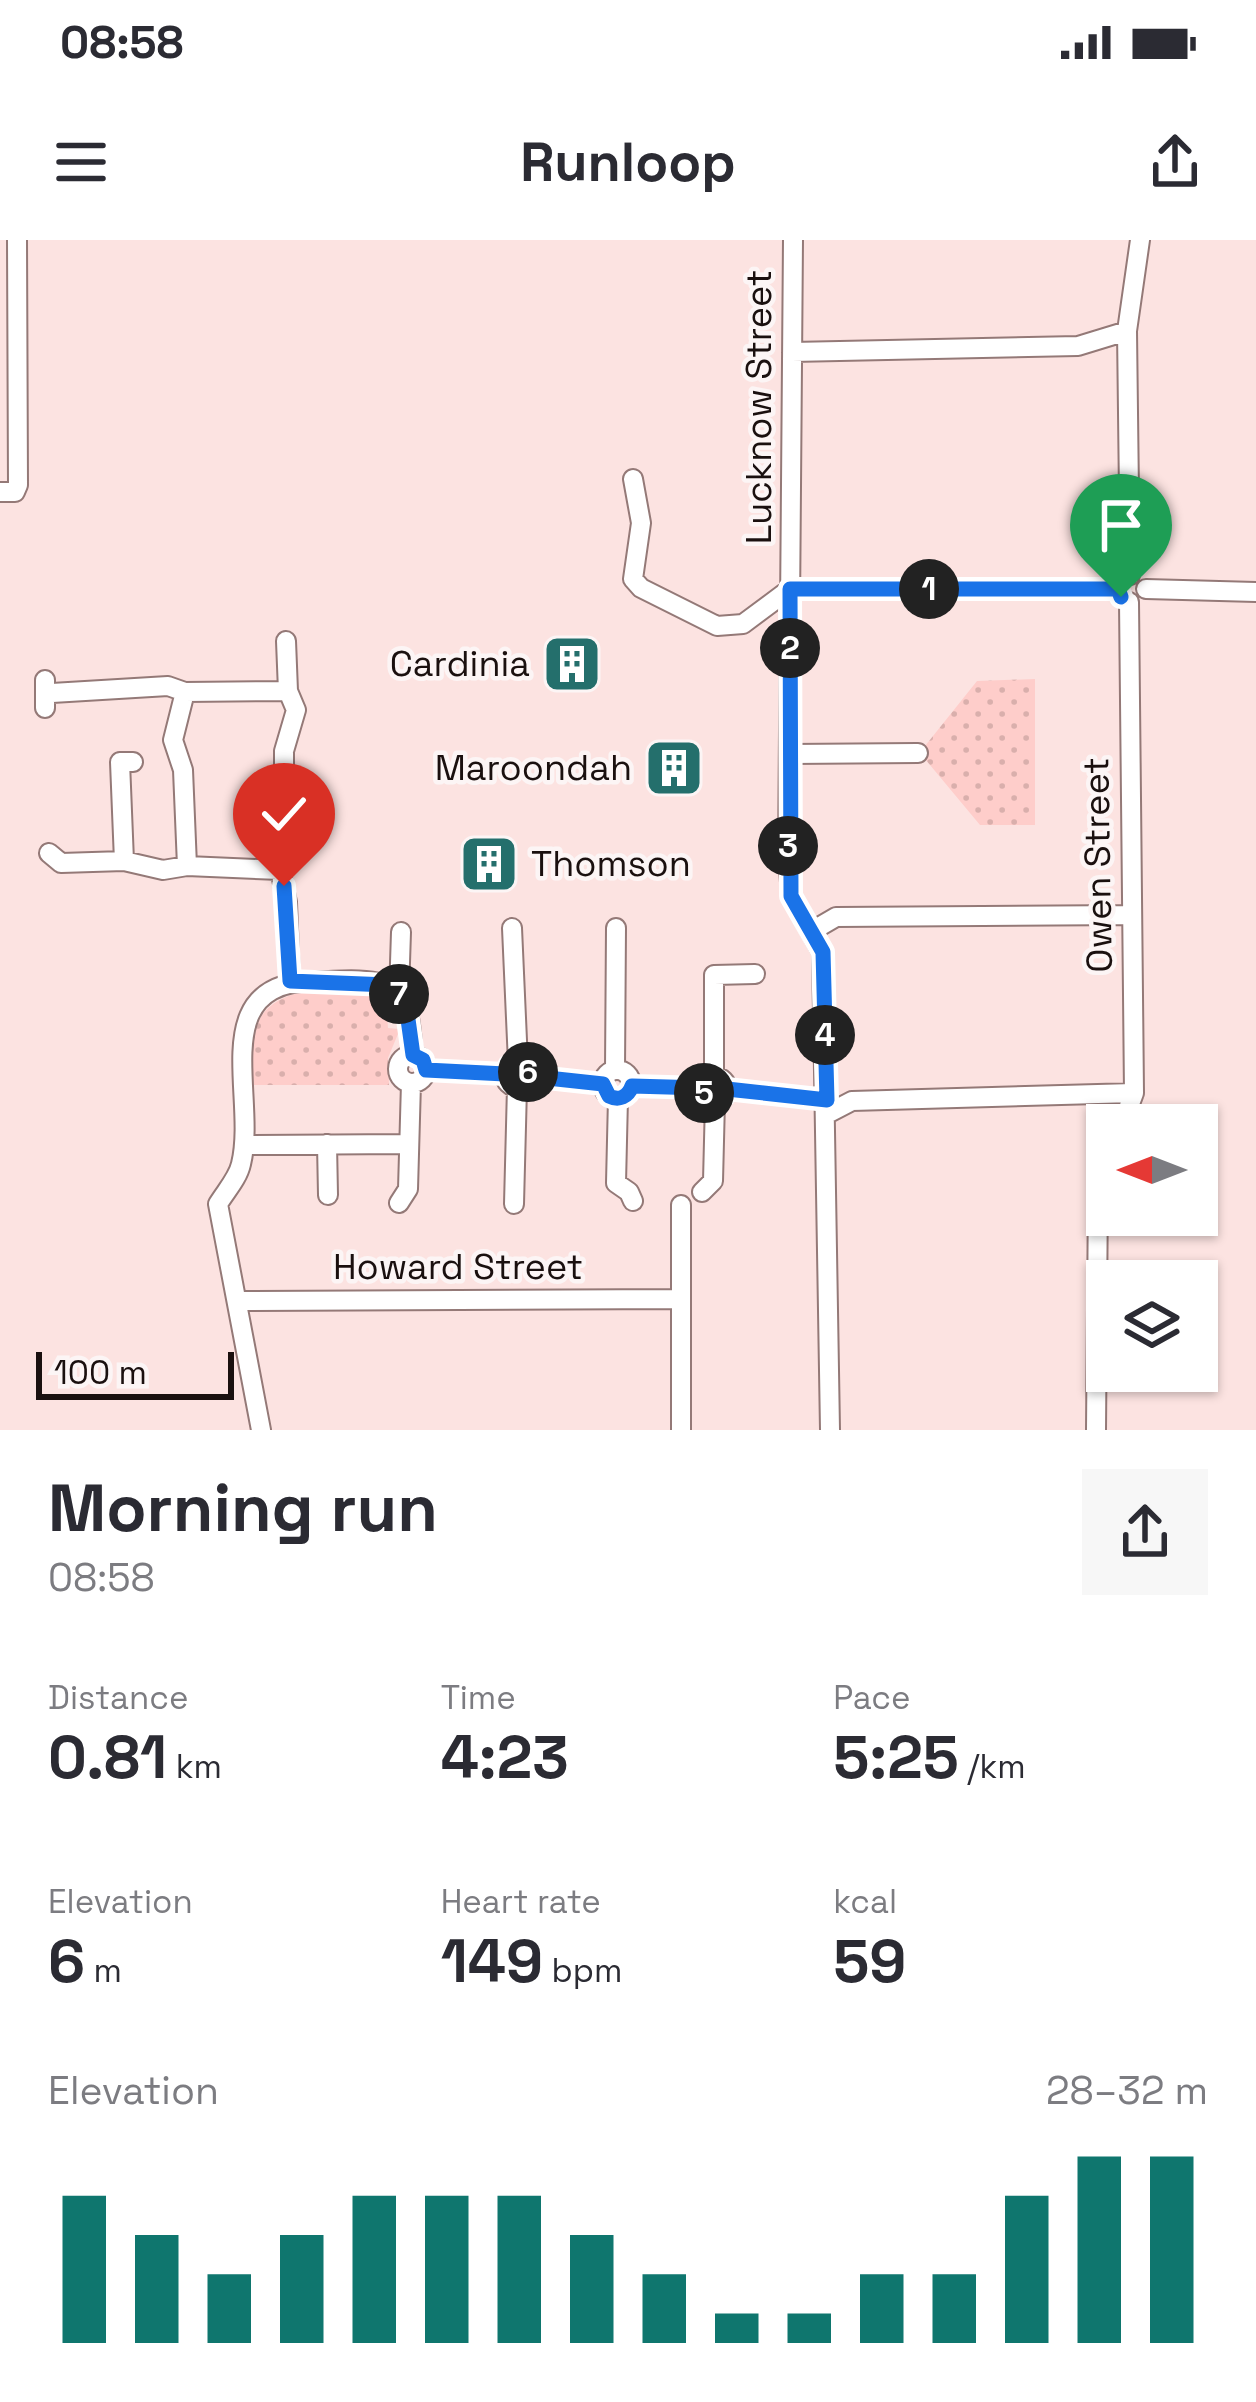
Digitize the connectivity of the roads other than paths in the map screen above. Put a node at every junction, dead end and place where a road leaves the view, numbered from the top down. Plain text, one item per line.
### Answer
1 (17, 240) edge
2 (793, 240) edge
3 (1139, 240) edge
4 (1127, 331) junction
5 (792, 352) junction
6 (633, 478) dead end
7 (7, 492) edge
8 (790, 589) junction
9 (1126, 589) junction
10 (1256, 592) edge
11 (286, 641) dead end
12 (288, 691) junction
13 (185, 692) junction
14 (52, 693) dead end
15 (918, 752) dead end
16 (790, 754) junction
17 (133, 762) dead end
18 (49, 853) dead end
19 (124, 861) junction
20 (187, 866) junction
21 (280, 869) junction
22 (1132, 916) junction
23 (512, 928) dead end
24 (616, 928) dead end
25 (812, 931) junction
26 (401, 932) dead end
27 (755, 974) dead end
28 (290, 981) junction
29 (398, 993) junction
30 (417, 1069) junction
31 (517, 1075) junction
32 (617, 1085) junction
33 (715, 1089) junction
34 (1134, 1093) junction
35 (1130, 1104) edge
36 (827, 1107) junction
37 (327, 1144) junction
38 (407, 1144) junction
39 (244, 1145) junction
40 (702, 1192) dead end
41 (328, 1195) dead end
42 (633, 1201) dead end
43 (399, 1203) dead end
44 (514, 1204) dead end
45 (680, 1205) dead end
46 (1098, 1236) edge
47 (680, 1300) junction
48 (237, 1301) junction
49 (261, 1430) edge
50 (681, 1430) edge
51 (830, 1430) edge
52 (1096, 1430) edge

1 - 7 street
2 - 5 street, Lucknow Street
3 - 4 street, Owen Street
4 - 5 street
4 - 9 street, Owen Street
5 - 8 street, Lucknow Street
6 - 8 street
8 - 9 street
8 - 16 street, Lucknow Street
9 - 10 street
9 - 22 street, Owen Street
11 - 12 street
12 - 13 street
12 - 21 street
13 - 14 street
13 - 20 street
15 - 16 street
16 - 25 street, Lucknow Street
17 - 19 street
18 - 19 street
19 - 20 street
20 - 21 street
21 - 28 street
22 - 25 street
22 - 34 street, Owen Street
23 - 31 street
24 - 32 street
25 - 36 street, Lucknow Street
26 - 29 street
27 - 33 street
28 - 29 street
28 - 39 street
29 - 30 street
30 - 31 street
30 - 38 street
31 - 32 street
31 - 44 street
32 - 33 street
32 - 42 street
33 - 36 street
33 - 40 street
34 - 35 street, Owen Street
34 - 36 street
36 - 51 street, Lucknow Street
37 - 38 street
37 - 39 street
37 - 41 street
38 - 43 street
39 - 48 street
45 - 47 street
46 - 52 street
47 - 48 street, Howard Street
47 - 50 street
48 - 49 street

